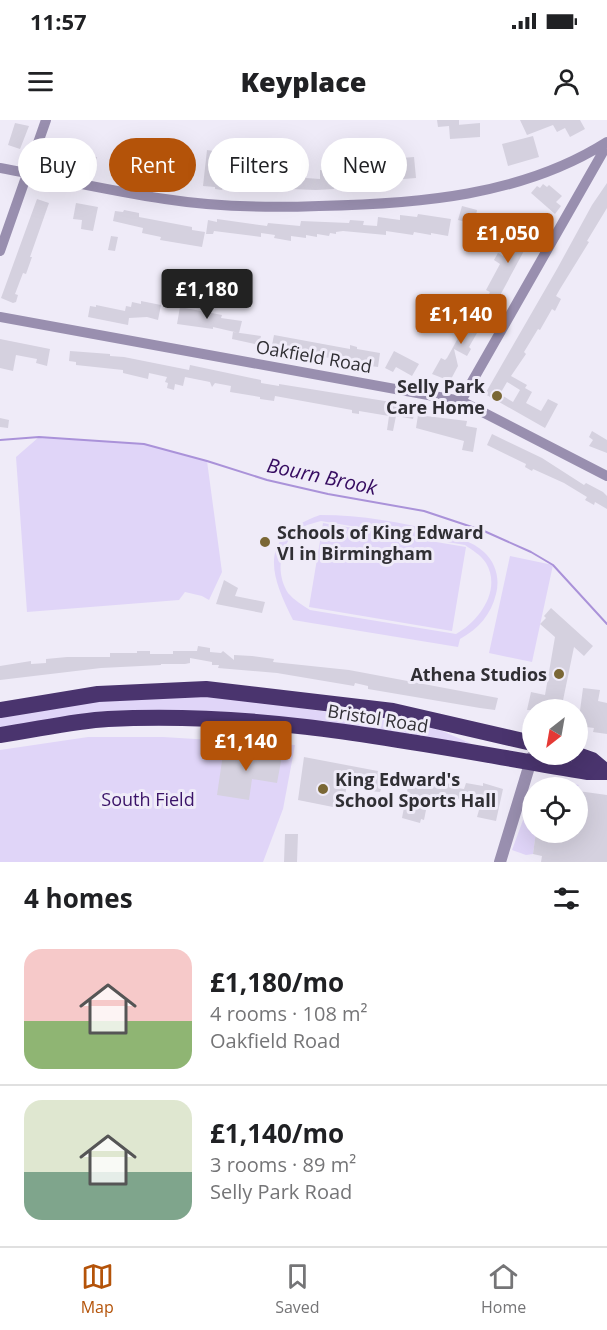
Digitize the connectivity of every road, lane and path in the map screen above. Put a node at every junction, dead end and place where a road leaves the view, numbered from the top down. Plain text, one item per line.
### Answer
1 (46, 120) edge
2 (40, 138) edge
3 (607, 143) edge
4 (573, 161) junction
5 (0, 168) edge
6 (594, 170) junction
7 (18, 171) edge
8 (97, 187) edge
9 (20, 192) edge
10 (0, 250) edge
11 (0, 316) edge
12 (461, 400) junction
13 (607, 476) edge
14 (0, 710) edge
15 (426, 719) junction
16 (0, 735) edge
17 (522, 741) edge
18 (522, 748) edge
19 (522, 757) edge
20 (588, 759) edge
21 (530, 765) edge
22 (560, 765) edge
23 (606, 772) edge
24 (500, 862) edge

1 - 2 street
3 - 4 street
3 - 6 street
4 - 6 street
4 - 8 street
5 - 7 street
6 - 12 street
9 - 10 street
11 - 12 street, Oakfield Road
12 - 13 street, Oakfield Road
14 - 15 highway, Bristol Road
15 - 17 highway, Bristol Road
15 - 18 highway
16 - 19 highway, Bristol Road
20 - 23 highway, Bristol Road
21 - 24 street
22 - 23 highway, Bristol Road

